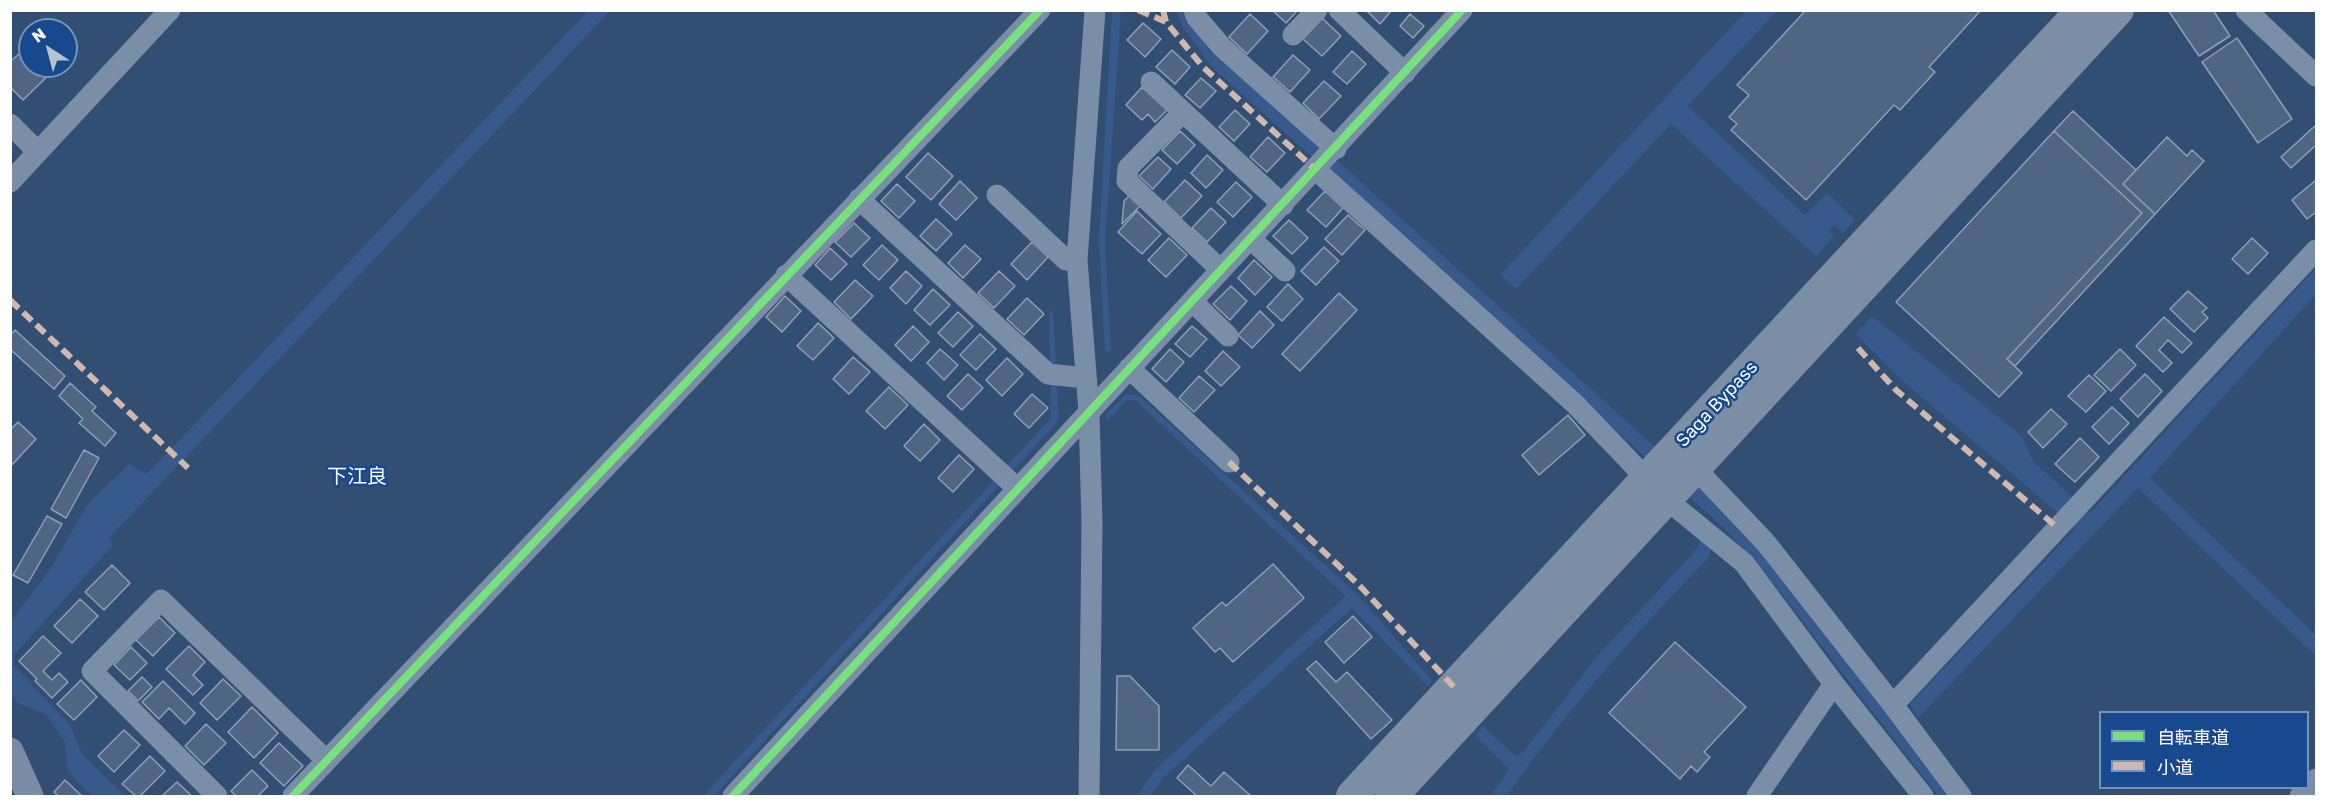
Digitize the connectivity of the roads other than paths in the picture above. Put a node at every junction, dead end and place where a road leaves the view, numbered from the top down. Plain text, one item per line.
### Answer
1 (170, 10) edge
2 (1040, 10) edge
3 (1095, 10) edge
4 (1194, 10) edge
5 (1317, 10) edge
6 (1339, 10) edge
7 (1462, 10) edge
8 (2082, 10) edge
9 (2118, 10) edge
10 (2246, 10) edge
11 (1293, 35) dead end
12 (1405, 73) junction
13 (2316, 76) edge
14 (1151, 82) dead end
15 (1183, 112) junction
16 (10, 124) edge
17 (1336, 149) junction
18 (38, 152) junction
19 (1316, 170) junction
20 (10, 182) edge
21 (996, 195) dead end
22 (859, 199) junction
23 (1282, 205) junction
24 (1251, 239) junction
25 (2316, 250) edge
26 (1077, 260) junction
27 (1221, 270) junction
28 (1285, 271) dead end
29 (786, 275) junction
30 (1192, 301) junction
31 (1228, 336) dead end
32 (1129, 368) junction
33 (1066, 376) junction
34 (1089, 412) junction
35 (1229, 462) dead end
36 (1670, 478) junction
37 (1018, 489) junction
38 (1834, 684) junction
39 (1893, 705) junction
40 (10, 751) edge
41 (327, 760) junction
42 (30, 796) edge
43 (217, 796) edge
44 (293, 796) edge
45 (733, 796) edge
46 (1089, 796) edge
47 (1352, 796) edge
48 (1392, 796) edge
49 (1757, 796) edge
50 (1923, 796) edge
51 (1961, 796) edge

1 - 18 street
2 - 22 street
3 - 26 street
4 - 17 street
5 - 11 street
6 - 12 street
7 - 12 street
8 - 36 highway, Saga Bypass
9 - 36 highway, Saga Bypass
10 - 13 street
12 - 17 street
14 - 15 street
15 - 23 street
15 - 27 street
16 - 18 street
17 - 19 street
18 - 20 street
19 - 23 street
19 - 36 street
21 - 26 street
22 - 29 street
22 - 33 street
23 - 24 street
24 - 27 street
24 - 28 street
25 - 39 street
26 - 33 street
27 - 30 street
29 - 37 street
29 - 41 street
30 - 31 street
30 - 32 street
32 - 34 street
32 - 35 street
33 - 34 street
34 - 37 street
34 - 46 street
36 - 38 street
36 - 39 street
36 - 47 highway, Saga Bypass
36 - 48 highway, Saga Bypass
37 - 45 street
38 - 49 street
38 - 50 street
39 - 51 street
40 - 42 main road
41 - 43 street
41 - 44 street

